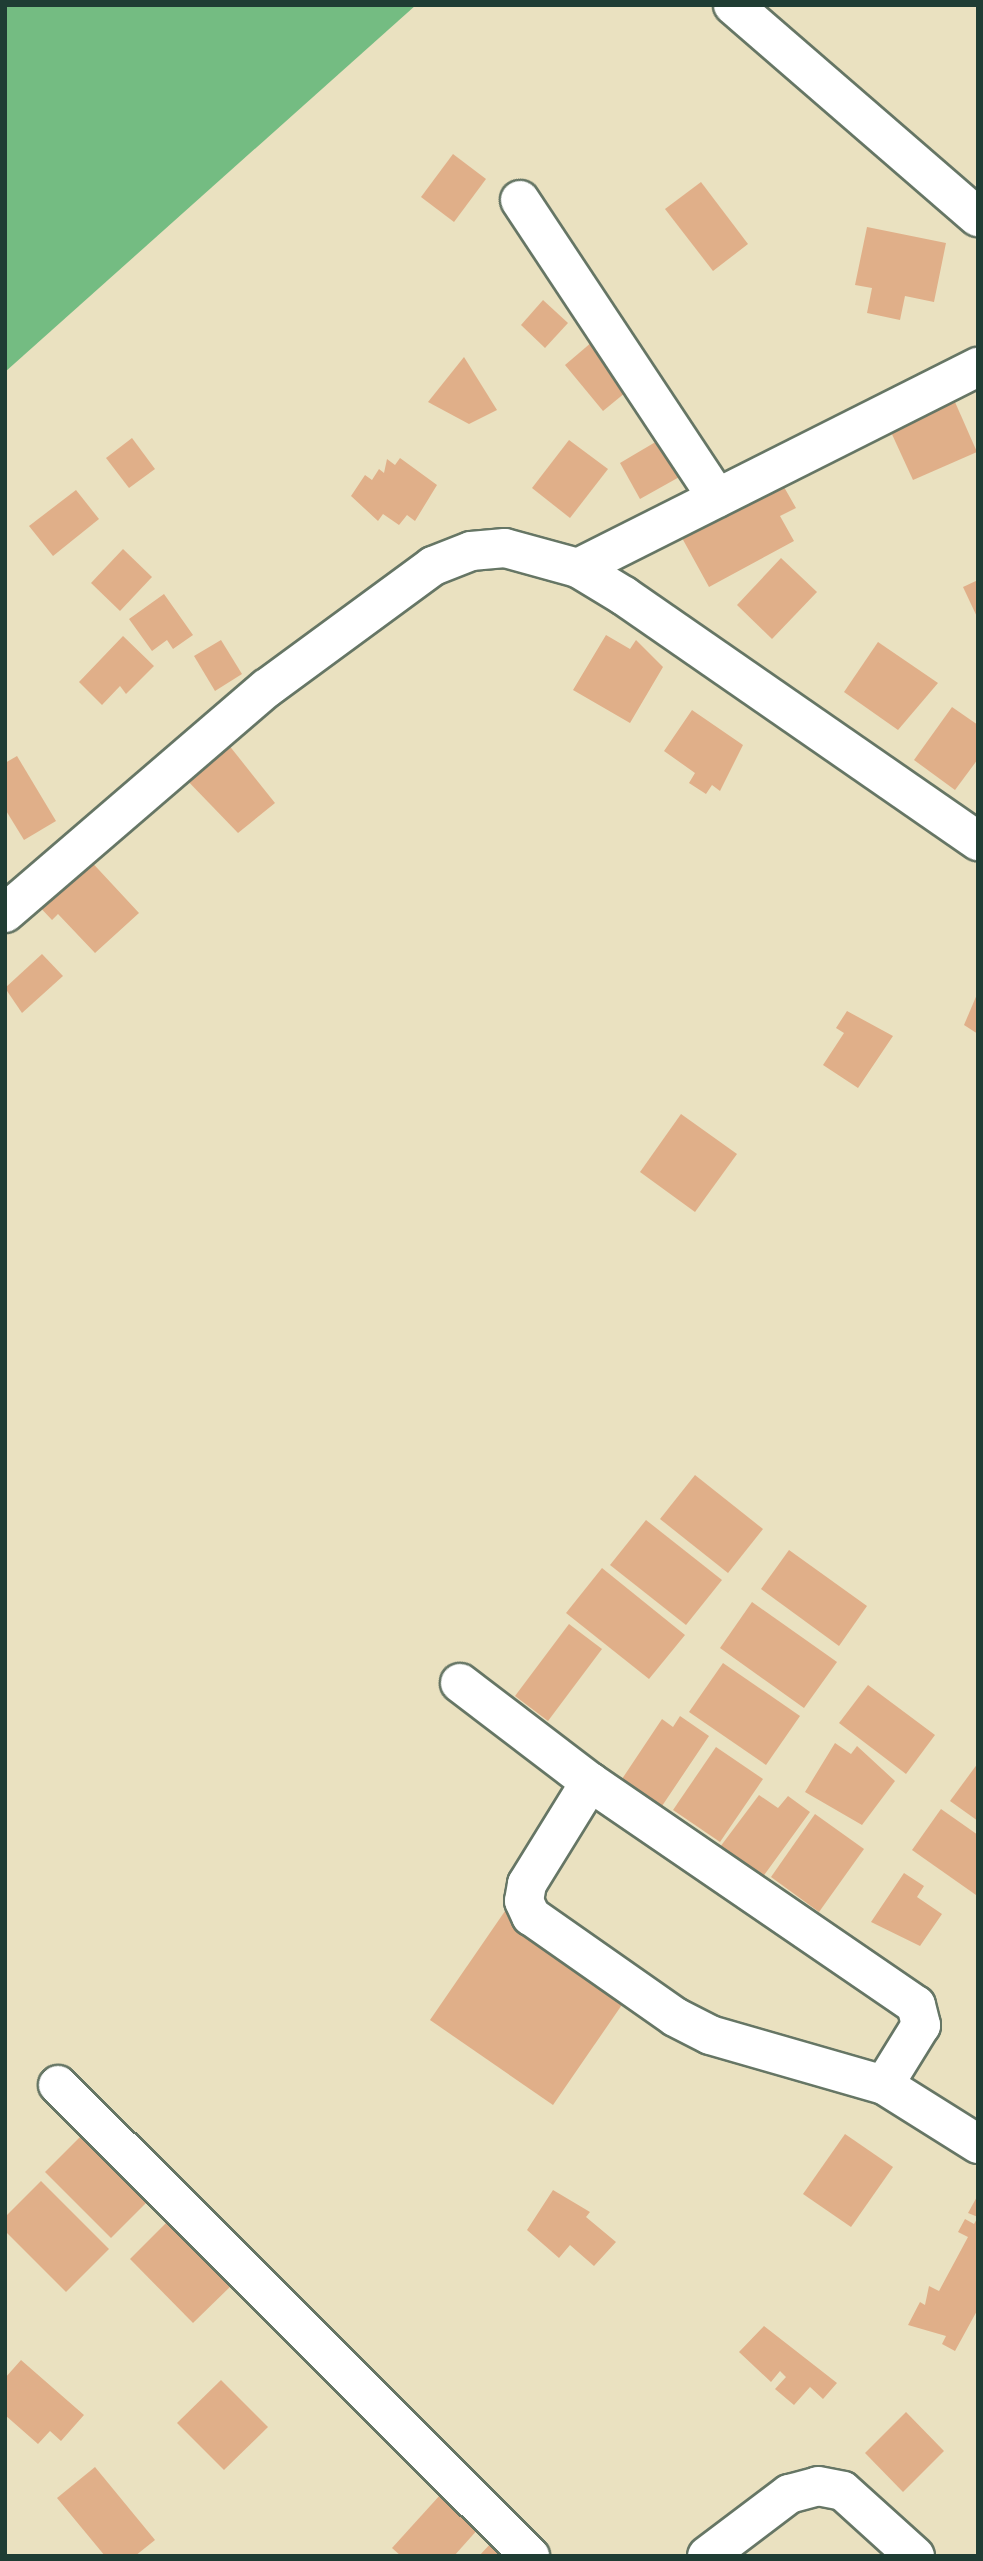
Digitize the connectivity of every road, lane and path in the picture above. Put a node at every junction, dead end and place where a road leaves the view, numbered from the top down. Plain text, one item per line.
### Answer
1 (733, 5) edge
2 (520, 200) dead end
3 (978, 217) edge
4 (978, 367) edge
5 (717, 498) junction
6 (578, 568) junction
7 (978, 841) edge
8 (5, 913) edge
9 (460, 1683) dead end
10 (590, 1782) junction
11 (58, 2085) dead end
12 (884, 2085) junction
13 (978, 2144) edge
14 (530, 2556) edge
15 (707, 2556) edge
16 (915, 2556) edge

1 - 3 street
2 - 5 street
4 - 5 street
5 - 6 street
6 - 7 street
6 - 8 street
9 - 10 street
10 - 12 street
10 - 12 street
11 - 14 street
12 - 13 street
15 - 16 street

